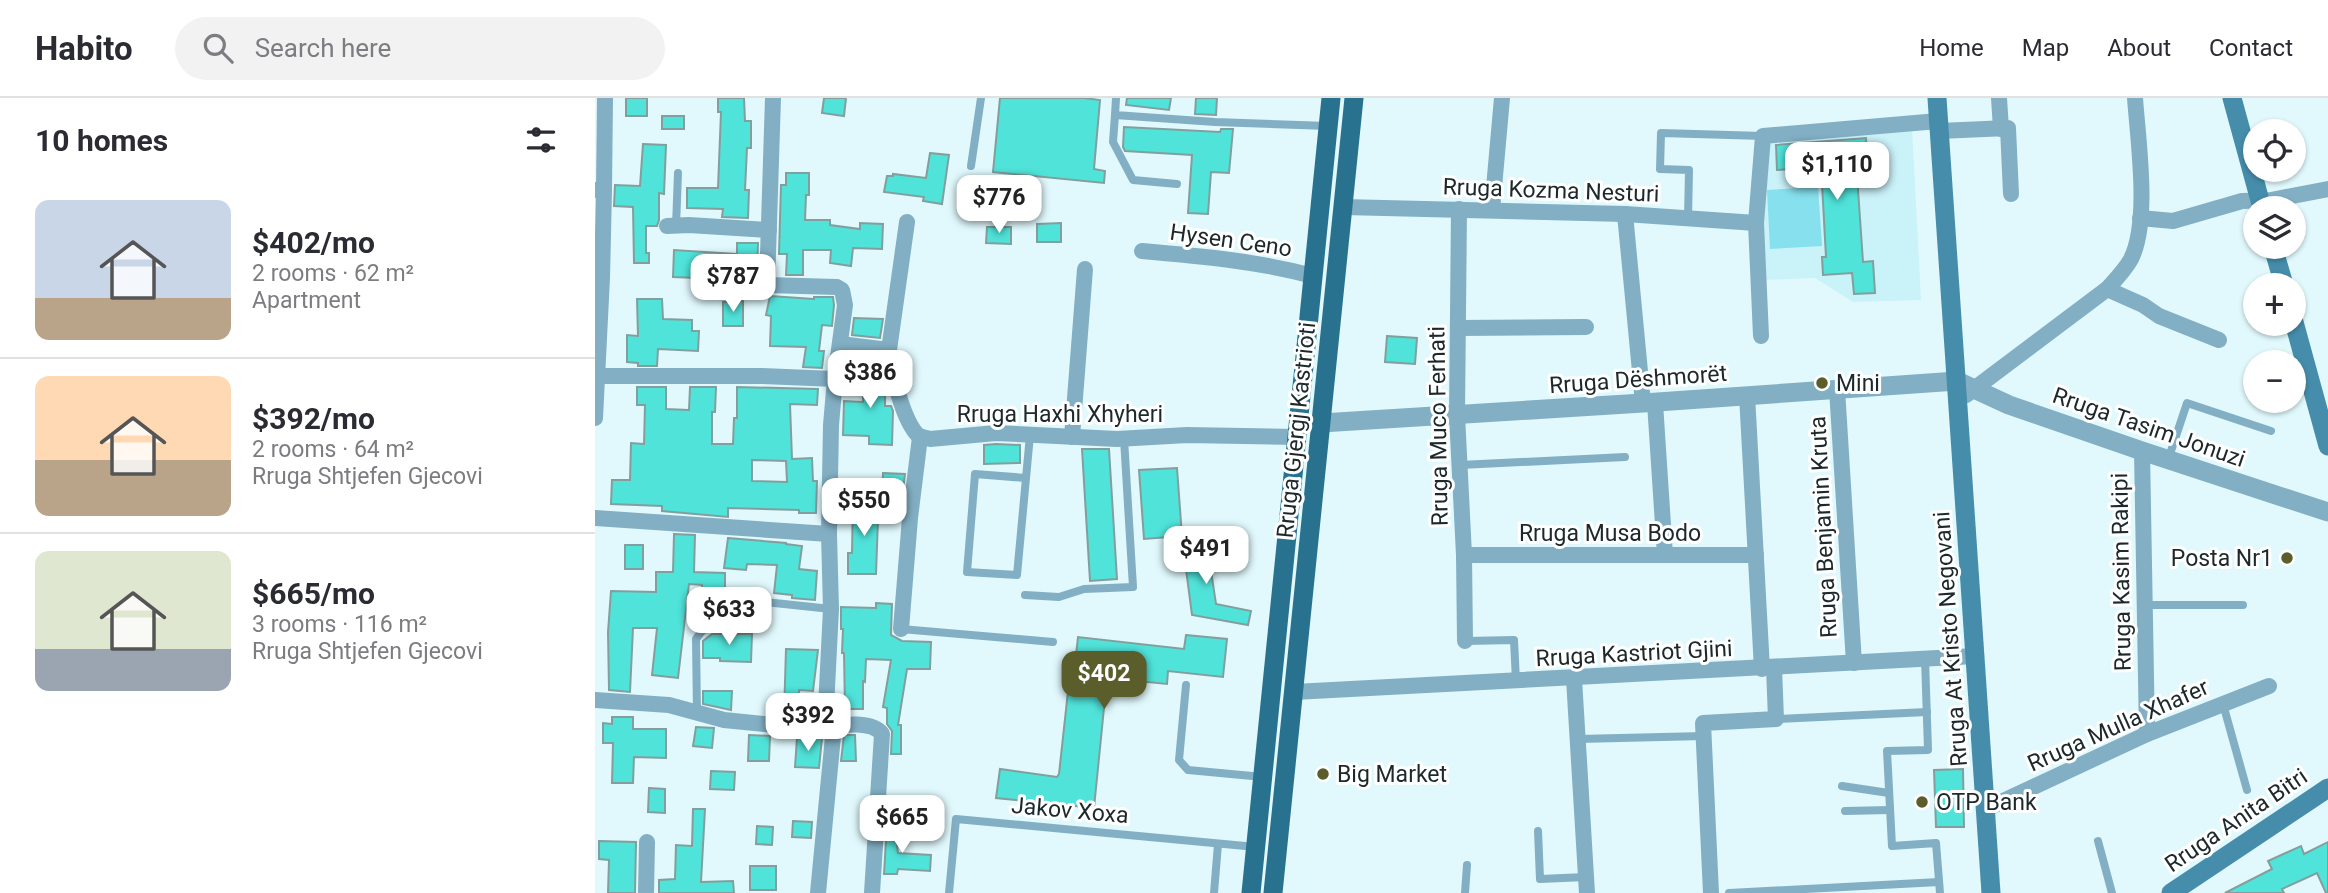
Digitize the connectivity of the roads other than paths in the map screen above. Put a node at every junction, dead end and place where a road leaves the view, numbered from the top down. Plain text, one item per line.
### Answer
1 (605, 98) edge
2 (773, 98) edge
3 (981, 98) edge
4 (1117, 98) edge
5 (1331, 98) edge
6 (1354, 98) edge
7 (1502, 98) edge
8 (1937, 98) edge
9 (1999, 98) edge
10 (2135, 98) edge
11 (2232, 98) edge
12 (1115, 115) junction
13 (1328, 126) junction
14 (1939, 126) junction
15 (2001, 129) junction
16 (1763, 136) junction
17 (971, 166) dead end
18 (678, 173) dead end
19 (1177, 184) dead end
20 (2328, 189) edge
21 (599, 190) edge
22 (2011, 194) dead end
23 (2259, 196) edge
24 (2292, 196) edge
25 (2243, 201) edge
26 (1343, 207) junction
27 (1459, 209) junction
28 (1492, 209) junction
29 (1625, 214) junction
30 (1688, 218) junction
31 (2140, 218) junction
32 (907, 222) dead end
33 (1756, 223) junction
34 (672, 226) joint
35 (769, 230) junction
36 (1142, 251) dead end
37 (1085, 270) dead end
38 (1314, 276) junction
39 (2107, 289) junction
40 (1586, 327) dead end
41 (1458, 328) junction
42 (1761, 336) dead end
43 (2298, 336) edge
44 (2219, 340) dead end
45 (840, 344) junction
46 (889, 349) junction
47 (597, 376) junction
48 (835, 379) junction
49 (1837, 389) junction
50 (1964, 391) junction
51 (1747, 396) junction
52 (1649, 403) junction
53 (1457, 415) junction
54 (595, 418) edge
55 (1321, 423) junction
56 (2271, 431) dead end
57 (1030, 435) junction
58 (920, 437) junction
59 (1072, 437) junction
60 (1297, 437) junction
61 (1124, 439) junction
62 (2328, 446) edge
63 (2142, 451) junction
64 (1625, 457) dead end
65 (2168, 460) junction
66 (1459, 465) junction
67 (1026, 478) junction
68 (2328, 512) edge
69 (595, 517) edge
70 (829, 534) junction
71 (1464, 555) junction
72 (1665, 555) junction
73 (1756, 555) junction
74 (1025, 595) dead end
75 (2243, 604) dead end
76 (2145, 605) junction
77 (831, 609) junction
78 (901, 629) joint
79 (1465, 641) joint
80 (1053, 642) dead end
81 (1975, 656) junction
82 (1925, 659) junction
83 (1854, 663) junction
84 (1768, 668) junction
85 (1574, 679) junction
86 (1516, 681) junction
87 (1186, 685) dead end
88 (2269, 686) dead end
89 (1294, 692) junction
90 (595, 700) edge
91 (2223, 704) junction
92 (1927, 712) junction
93 (697, 714) junction
94 (1776, 719) junction
95 (830, 727) junction
96 (2147, 734) junction
97 (1704, 736) junction
98 (1578, 738) junction
99 (1263, 777) junction
100 (1842, 786) dead end
101 (2328, 788) edge
102 (2247, 790) dead end
103 (1889, 793) junction
104 (1986, 809) junction
105 (1890, 810) junction
106 (1845, 811) dead end
107 (1538, 831) dead end
108 (2098, 841) dead end
109 (646, 842) dead end
110 (1218, 844) junction
111 (1255, 848) junction
112 (1467, 865) dead end
113 (1939, 882) junction
114 (1586, 885) edge
115 (646, 893) edge
116 (818, 893) edge
117 (872, 893) edge
118 (949, 893) edge
119 (1214, 893) edge
120 (1251, 893) edge
121 (1273, 893) edge
122 (1465, 893) edge
123 (1711, 893) edge
124 (1729, 893) edge
125 (1940, 893) edge
126 (1991, 893) edge
127 (2112, 893) edge
128 (2171, 893) edge

1 - 21 street
2 - 35 street
3 - 17 lane
4 - 12 lane
5 - 13 main road, Rruga Gjergj Kastrioti
6 - 26 main road, Rruga Gjergj Kastrioti
7 - 28 street
8 - 14 main road, Rruga At Kristo Negovani
9 - 15 street
10 - 31 street
11 - 23 main road
12 - 13 lane
12 - 19 lane
13 - 38 main road, Rruga Gjergj Kastrioti
14 - 15 street
14 - 16 street
14 - 50 main road, Rruga At Kristo Negovani
15 - 22 street
16 - 30 lane
16 - 33 street
18 - 34 lane
20 - 24 street
21 - 47 street
25 - 31 street
26 - 27 street, Rruga Kozma Nesturi
26 - 55 main road, Rruga Gjergj Kastrioti
27 - 28 street, Rruga Kozma Nesturi
27 - 41 street, Rruga Muco Ferhati
28 - 29 street, Rruga Kozma Nesturi
29 - 30 street, Rruga Kozma Nesturi
29 - 52 street
30 - 33 street, Rruga Kozma Nesturi
31 - 39 street
32 - 46 street
33 - 42 street
34 - 35 street
35 - 45 street
36 - 38 street, Hysen Ceno
37 - 59 street
38 - 60 main road, Rruga Gjergj Kastrioti
39 - 44 street
39 - 50 street
40 - 41 street
41 - 53 street, Rruga Muco Ferhati
43 - 62 main road
45 - 46 street
45 - 48 street
46 - 58 street
47 - 48 street
47 - 54 street
48 - 70 street
49 - 50 street, Rruga Dëshmorët
49 - 51 street, Rruga Dëshmorët
49 - 83 street, Rruga Benjamin Kruta
50 - 63 street, Rruga Tasim Jonuzi
50 - 81 main road, Rruga At Kristo Negovani
51 - 52 street, Rruga Dëshmorët
51 - 73 street
52 - 53 street, Rruga Dëshmorët
52 - 72 street
53 - 55 street, Rruga Dëshmorët
53 - 66 street, Rruga Muco Ferhati
55 - 89 main road, Rruga Gjergj Kastrioti
56 - 65 lane
57 - 58 street, Rruga Haxhi Xhyheri
57 - 59 street, Rruga Haxhi Xhyheri
57 - 67 lane
58 - 78 street
59 - 61 street, Rruga Haxhi Xhyheri
60 - 61 street, Rruga Haxhi Xhyheri
60 - 99 main road, Rruga Gjergj Kastrioti
61 - 74 lane
63 - 65 street, Rruga Tasim Jonuzi
63 - 76 street, Rruga Kasim Rakipi
64 - 66 lane
65 - 68 street, Rruga Tasim Jonuzi
66 - 71 street, Rruga Muco Ferhati
67 - 67 lane
69 - 70 street
70 - 77 street
71 - 72 street, Rruga Musa Bodo
71 - 79 street, Rruga Muco Ferhati
72 - 73 street, Rruga Musa Bodo
73 - 84 street
75 - 76 lane
76 - 96 street, Rruga Kasim Rakipi
77 - 93 lane
77 - 95 street
78 - 80 lane
79 - 86 lane
81 - 82 street, Rruga Kastriot Gjini
81 - 104 main road, Rruga At Kristo Negovani
82 - 83 street, Rruga Kastriot Gjini
82 - 92 lane
83 - 84 street, Rruga Kastriot Gjini
84 - 85 street, Rruga Kastriot Gjini
84 - 94 street
85 - 86 street, Rruga Kastriot Gjini
85 - 98 street
86 - 89 street, Rruga Kastriot Gjini
87 - 99 lane
88 - 91 street, Rruga Mulla Xhafer
89 - 121 main road, Rruga Gjergj Kastrioti
90 - 93 street
91 - 96 street, Rruga Mulla Xhafer
91 - 102 lane
92 - 94 lane
92 - 103 lane
93 - 95 street
94 - 97 street
95 - 116 street
95 - 117 street
96 - 104 street, Rruga Mulla Xhafer
97 - 98 lane
97 - 123 street
98 - 114 street
99 - 111 main road, Rruga Gjergj Kastrioti
100 - 103 lane
101 - 128 main road, Rruga Anita Bitri
103 - 105 lane
104 - 126 main road, Rruga At Kristo Negovani
105 - 106 lane
105 - 113 lane
107 - 114 lane
108 - 127 lane
109 - 115 street
110 - 111 lane, Jakov Xoxa
110 - 118 lane, Jakov Xoxa
110 - 119 lane
111 - 120 main road, Rruga Gjergj Kastrioti
112 - 122 lane
113 - 124 lane
113 - 125 lane

